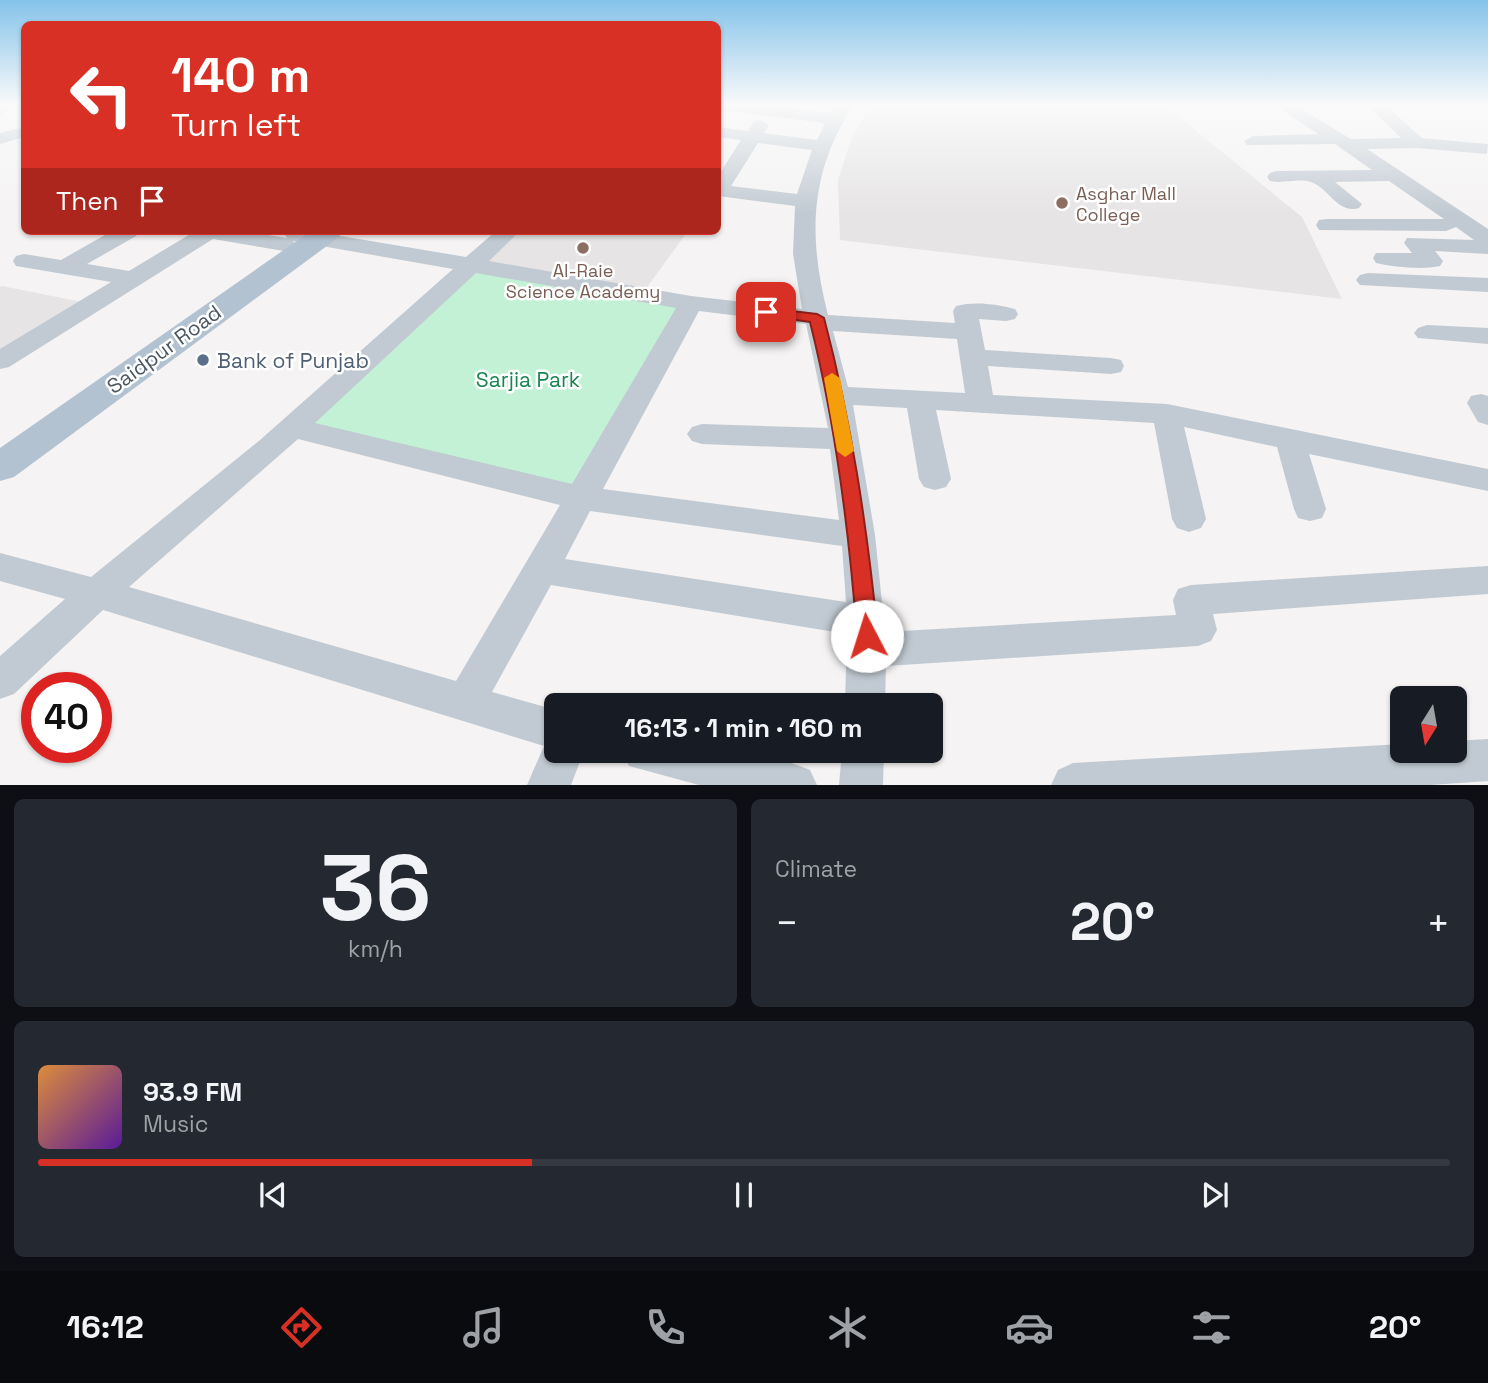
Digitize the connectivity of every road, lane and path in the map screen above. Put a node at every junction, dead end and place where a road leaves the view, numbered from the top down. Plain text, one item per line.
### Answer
1 (750, 141) edge
2 (781, 141) edge
3 (827, 141) edge
4 (1254, 141) dead end
5 (1343, 141) junction
6 (1414, 141) edge
7 (1417, 143) junction
8 (824, 146) junction
9 (1487, 149) edge
10 (1393, 175) junction
11 (1315, 176) junction
12 (1277, 177) dead end
13 (721, 185) edge
14 (721, 190) edge
15 (808, 202) junction
16 (1352, 204) dead end
17 (1466, 225) junction
18 (1327, 226) dead end
19 (121, 235) edge
20 (201, 235) edge
21 (286, 235) edge
22 (505, 235) edge
23 (306, 236) edge
24 (1488, 239) edge
25 (1488, 247) edge
26 (1384, 258) dead end
27 (24, 261) dead end
28 (472, 265) junction
29 (64, 268) junction
30 (134, 279) junction
31 (1368, 280) dead end
32 (1488, 285) edge
33 (691, 303) junction
34 (1006, 314) dead end
35 (817, 320) junction
36 (1427, 333) dead end
37 (1488, 336) edge
38 (971, 344) junction
39 (0, 361) edge
40 (1111, 366) dead end
41 (836, 395) junction
42 (920, 401) junction
43 (981, 404) junction
44 (1488, 405) edge
45 (1167, 414) junction
46 (1488, 415) edge
47 (292, 428) junction
48 (702, 434) dead end
49 (843, 439) junction
50 (1290, 439) junction
51 (0, 442) edge
52 (0, 467) edge
53 (934, 479) dead end
54 (1488, 480) edge
55 (581, 498) junction
56 (1310, 509) dead end
57 (1189, 519) dead end
58 (859, 535) junction
59 (0, 567) edge
60 (541, 569) junction
61 (1488, 580) edge
62 (97, 593) junction
63 (867, 636) junction
64 (0, 681) edge
65 (865, 693) edge
66 (465, 703) junction
67 (544, 726) edge
68 (1488, 760) edge
69 (558, 763) edge
70 (697, 763) edge
71 (862, 763) edge
72 (1332, 777) edge
73 (549, 785) edge
74 (795, 785) edge
75 (861, 785) edge
76 (1073, 785) edge

1 - 13 street
2 - 8 street
3 - 8 street
4 - 5 street
5 - 7 street
5 - 10 street
6 - 7 street
7 - 9 street
8 - 15 street
10 - 11 street
10 - 17 street
11 - 12 street
11 - 16 street
14 - 15 street
15 - 35 street
17 - 18 street
17 - 24 street
19 - 29 street
20 - 30 street
21 - 23 street
22 - 28 street
23 - 28 street
23 - 51 main road, Saidpur Road
23 - 52 main road, Saidpur Road
25 - 26 street
27 - 29 street
28 - 33 street
28 - 47 street
29 - 30 street
30 - 39 street
31 - 32 street
33 - 35 street
33 - 55 street
34 - 38 street
35 - 38 street
35 - 41 street
36 - 37 street
38 - 40 street
38 - 43 street
41 - 42 street
41 - 49 street
42 - 43 street
42 - 53 street
43 - 45 street
44 - 46 street
45 - 50 street
45 - 57 street
47 - 55 street
47 - 62 street
48 - 49 street
49 - 58 street
50 - 54 street
50 - 56 street
55 - 58 street
55 - 60 street
58 - 63 street
59 - 62 street
60 - 63 street
60 - 66 street
61 - 63 street
62 - 64 street
62 - 66 street
63 - 65 street
66 - 67 street
68 - 72 street
69 - 73 street
70 - 74 street
71 - 75 street
72 - 76 street

